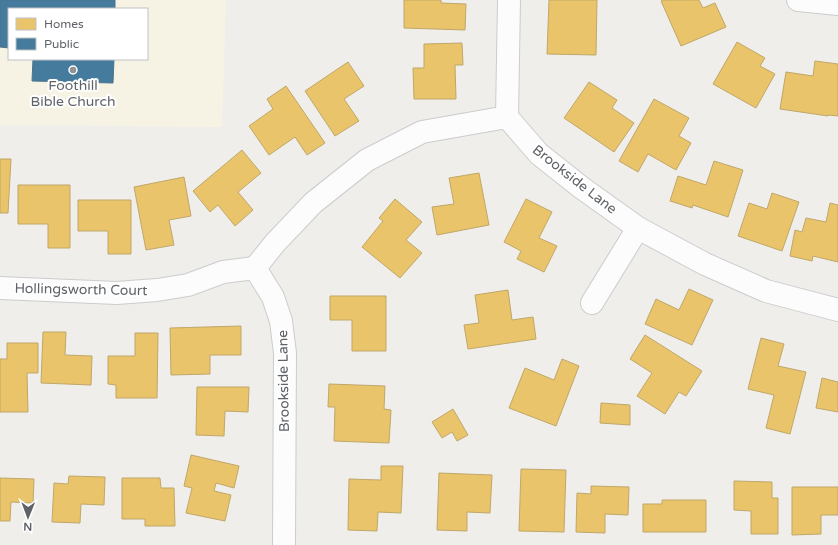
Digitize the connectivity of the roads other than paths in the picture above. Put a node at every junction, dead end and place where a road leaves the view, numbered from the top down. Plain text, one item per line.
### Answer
1 (509, 0) edge
2 (798, 0) edge
3 (838, 4) edge
4 (507, 117) junction
5 (638, 228) junction
6 (255, 268) junction
7 (0, 288) edge
8 (592, 303) dead end
9 (838, 310) edge
10 (284, 545) edge

1 - 4 street
2 - 3 street
4 - 5 street, Brookside Lane
4 - 6 street
5 - 8 street
5 - 9 street, Brookside Lane
6 - 7 street, Hollingsworth Court
6 - 10 street, Brookside Lane

